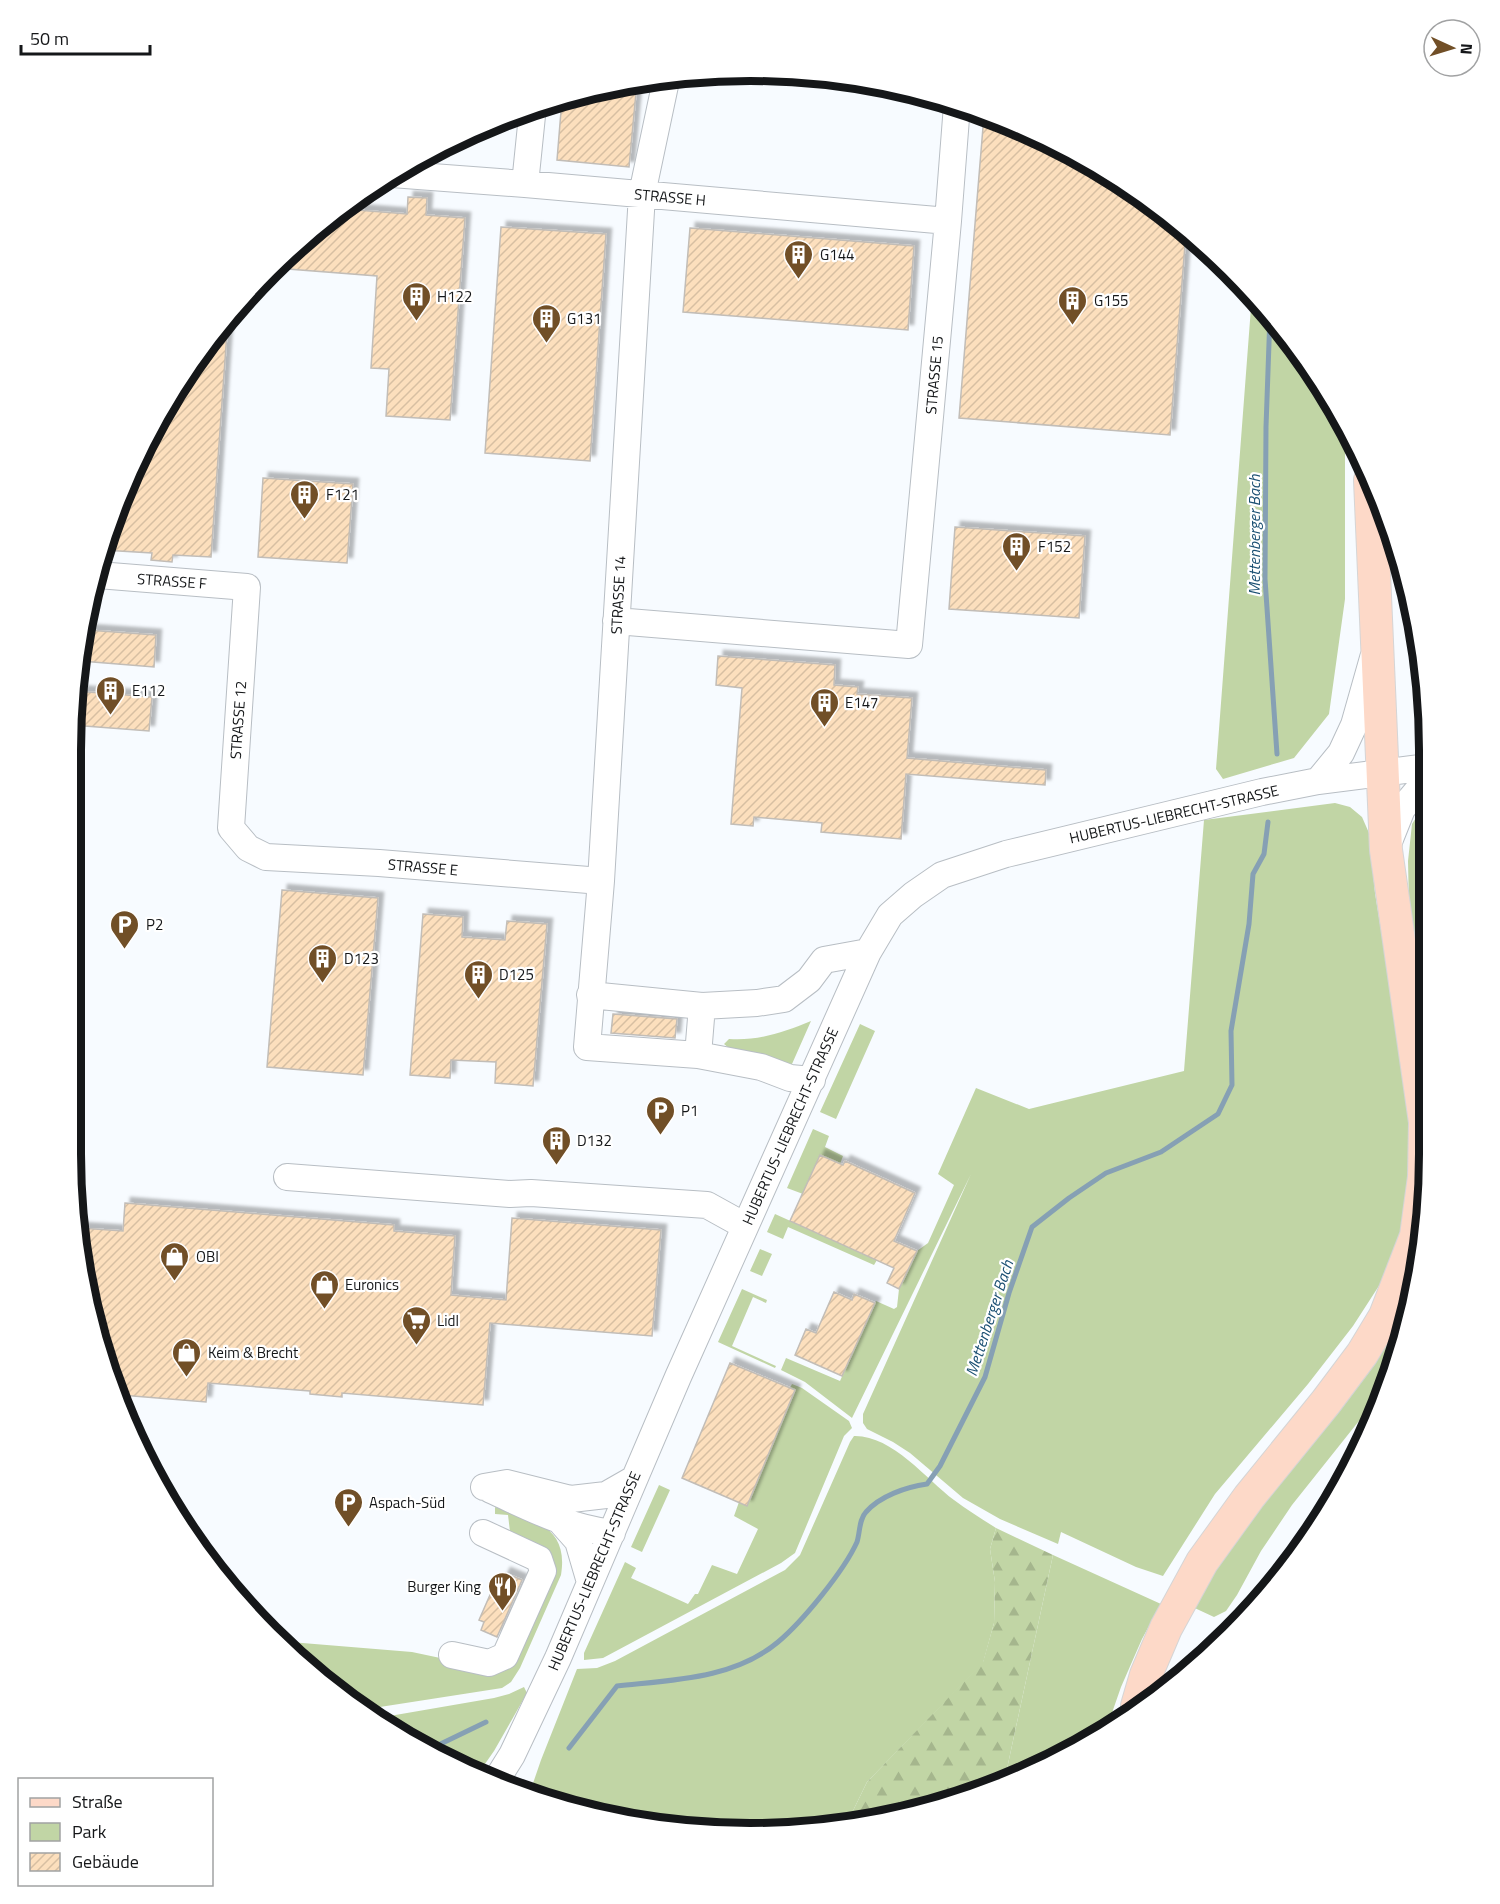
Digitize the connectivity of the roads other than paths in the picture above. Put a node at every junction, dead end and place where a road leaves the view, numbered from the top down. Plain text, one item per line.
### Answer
1 (665, 87) edge
2 (956, 114) edge
3 (532, 118) edge
4 (409, 175) edge
5 (525, 184) junction
6 (642, 194) junction
7 (948, 221) junction
8 (1371, 502) edge
9 (104, 576) edge
10 (247, 587) joint
11 (616, 621) junction
12 (1376, 646) junction
13 (1419, 767) edge
14 (1381, 773) junction
15 (1318, 781) junction
16 (1419, 789) edge
17 (248, 848) joint
18 (1386, 850) junction
19 (601, 881) junction
20 (867, 952) junction
21 (590, 994) junction
22 (702, 1006) junction
23 (698, 1055) junction
24 (812, 1080) junction
25 (1419, 1080) edge
26 (287, 1177) dead end
27 (745, 1226) junction
28 (1412, 1246) edge
29 (634, 1479) junction
30 (572, 1499) junction
31 (562, 1523) junction
32 (483, 1533) dead end
33 (612, 1533) junction
34 (590, 1582) junction
35 (452, 1655) dead end
36 (1139, 1698) edge
37 (512, 1755) junction
38 (500, 1774) edge
39 (507, 1777) edge

1 - 6 street, STRASSE 14
2 - 7 street, STRASSE 15
3 - 5 street
4 - 5 street, STRASSE H
5 - 6 street, STRASSE H
6 - 7 street, STRASSE H
6 - 11 street, STRASSE 14
7 - 11 street, STRASSE 15
8 - 12 main road
9 - 10 street, STRASSE F
10 - 17 street, STRASSE 12
11 - 19 street, STRASSE 14
12 - 14 main road
12 - 15 street
13 - 14 street, HUBERTUS-LIEBRECHT-STRASSE
14 - 15 street, HUBERTUS-LIEBRECHT-STRASSE
14 - 18 main road
15 - 20 street, HUBERTUS-LIEBRECHT-STRASSE
16 - 18 street
17 - 19 street, STRASSE E
18 - 25 main road
19 - 21 street, STRASSE 14
20 - 22 street
20 - 24 street, HUBERTUS-LIEBRECHT-STRASSE
21 - 22 street
21 - 23 street, STRASSE 14
22 - 23 street
23 - 24 street
24 - 27 street, HUBERTUS-LIEBRECHT-STRASSE
26 - 27 street
27 - 29 street, HUBERTUS-LIEBRECHT-STRASSE
28 - 36 main road
29 - 30 street
29 - 33 street, HUBERTUS-LIEBRECHT-STRASSE
30 - 31 street
30 - 33 street
31 - 33 street
31 - 34 street
32 - 35 street
33 - 34 street, HUBERTUS-LIEBRECHT-STRASSE
34 - 37 street, HUBERTUS-LIEBRECHT-STRASSE
37 - 38 street, HUBERTUS-LIEBRECHT-STRASSE
37 - 39 street, HUBERTUS-LIEBRECHT-STRASSE

